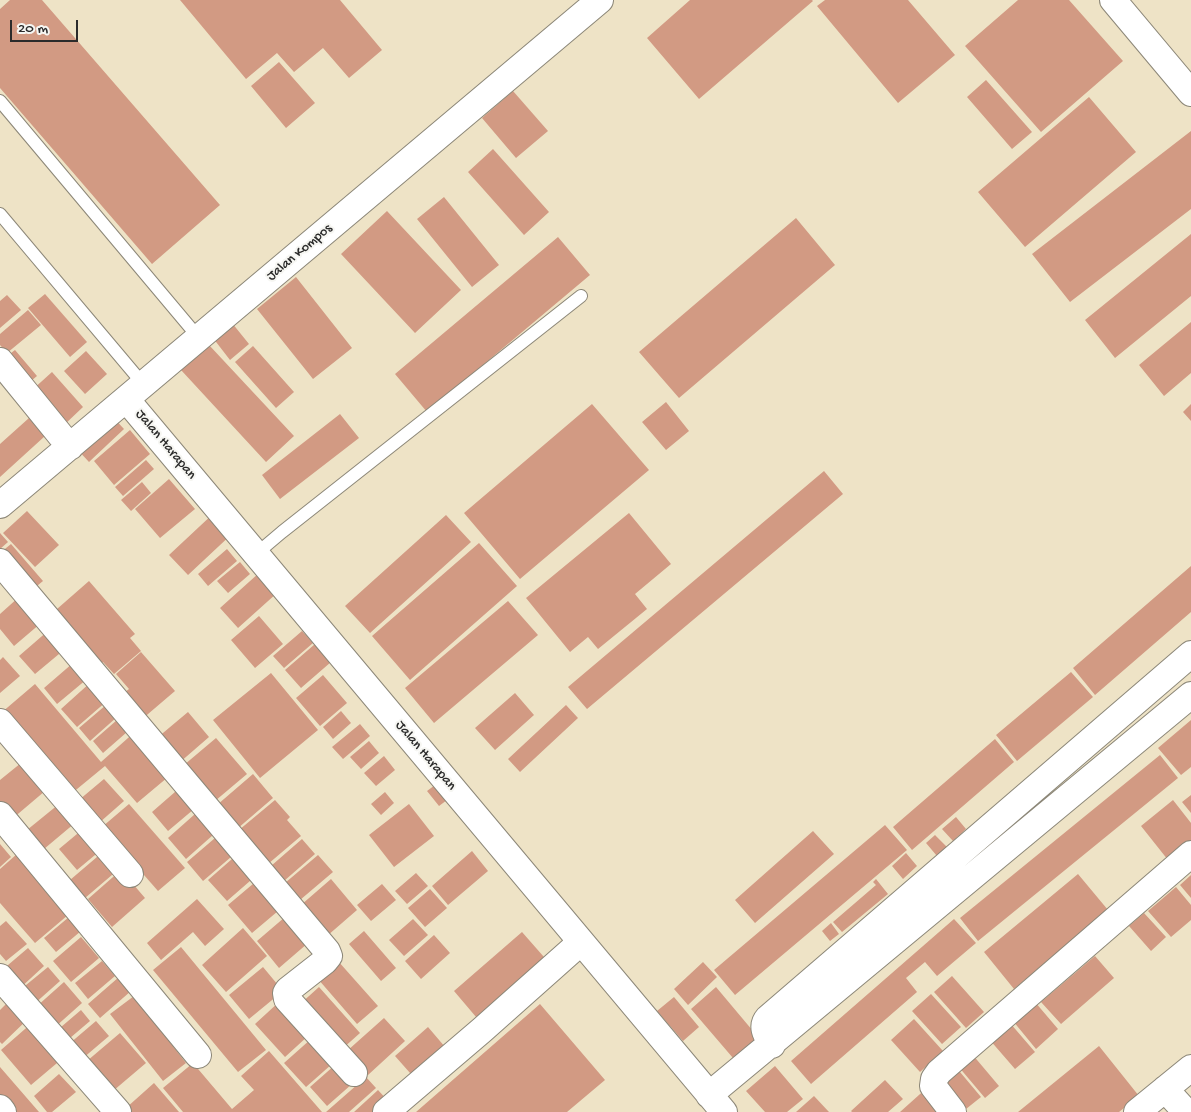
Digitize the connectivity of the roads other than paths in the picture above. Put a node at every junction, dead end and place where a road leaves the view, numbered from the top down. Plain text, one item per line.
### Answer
1 (600, 0) edge
2 (1112, 0) edge
3 (1191, 93) edge
4 (0, 101) edge
5 (0, 214) edge
6 (581, 296) dead end
7 (199, 338) junction
8 (0, 361) edge
9 (135, 392) junction
10 (70, 447) junction
11 (0, 506) edge
12 (256, 554) junction
13 (0, 562) edge
14 (1191, 654) edge
15 (1191, 694) edge
16 (0, 722) edge
17 (0, 815) edge
18 (956, 854) junction
19 (1191, 854) edge
20 (130, 874) dead end
21 (977, 874) junction
22 (581, 942) junction
23 (0, 977) edge
24 (772, 1045) junction
25 (198, 1055) dead end
26 (1191, 1068) edge
27 (354, 1073) dead end
28 (1165, 1089) junction
29 (716, 1104) edge
30 (0, 1108) edge
31 (3, 1112) edge
32 (118, 1112) edge
33 (386, 1112) edge
34 (953, 1112) edge
35 (1136, 1112) edge
36 (1186, 1112) edge

1 - 7 street, Jalan Kompos
2 - 3 street
4 - 7 lane
5 - 9 lane
6 - 12 lane
7 - 9 street, Jalan Kompos
8 - 10 street
9 - 10 street, Jalan Kompos
9 - 12 street, Jalan Harapan
10 - 11 street, Jalan Kompos
12 - 22 street, Jalan Harapan
13 - 27 street
14 - 18 street
15 - 21 street
16 - 20 street
17 - 25 street
18 - 21 street
18 - 24 street
19 - 34 street
21 - 24 street
22 - 29 street, Jalan Harapan
22 - 33 street
23 - 32 street
24 - 29 street
26 - 28 street
28 - 35 street
28 - 36 street
30 - 31 street

